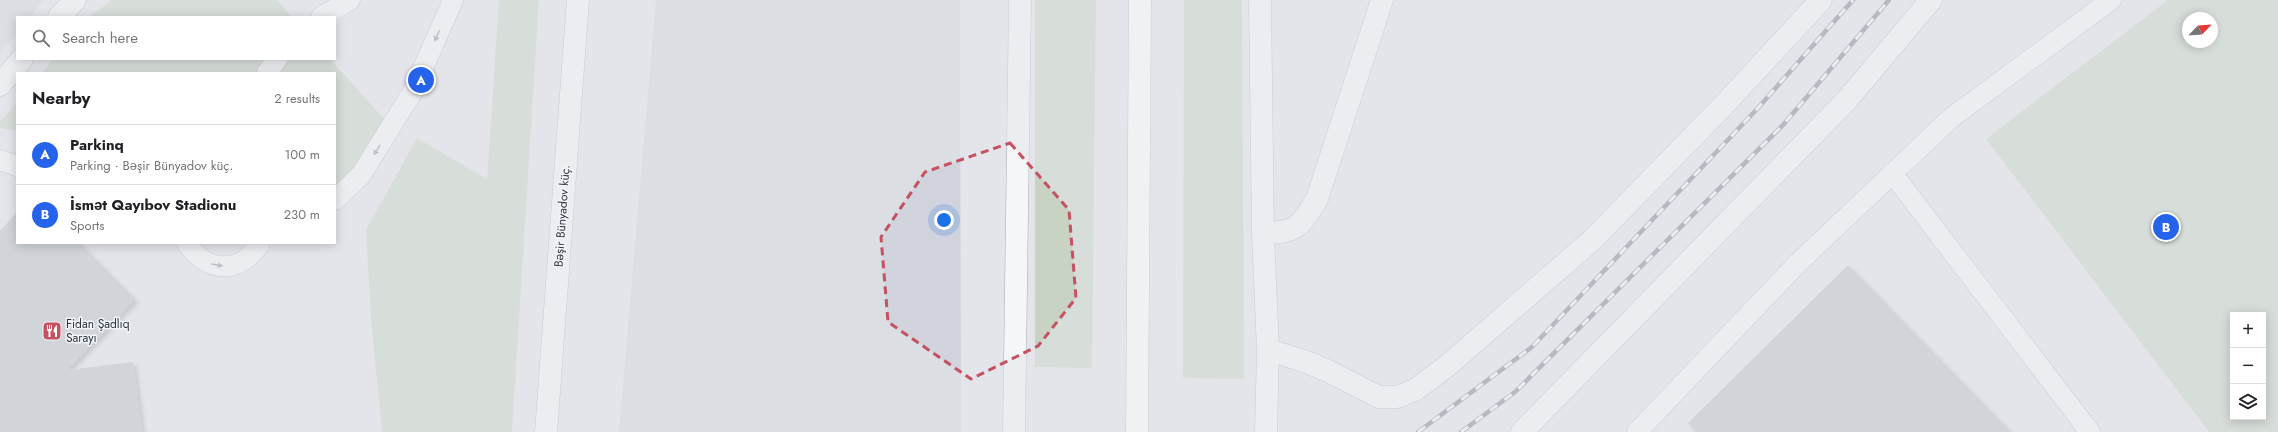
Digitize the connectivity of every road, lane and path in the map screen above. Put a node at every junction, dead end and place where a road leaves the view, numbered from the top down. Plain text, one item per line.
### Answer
1 (75, 0) edge
2 (350, 0) edge
3 (453, 0) edge
4 (578, 0) edge
5 (1020, 0) edge
6 (1140, 0) edge
7 (1260, 0) edge
8 (1382, 0) edge
9 (1821, 0) edge
10 (1931, 0) edge
11 (2111, 0) edge
12 (60, 16) edge
13 (323, 16) edge
14 (21, 60) edge
15 (276, 60) edge
16 (268, 72) edge
17 (0, 85) edge
18 (0, 160) edge
19 (16, 166) edge
20 (1892, 173) junction
21 (336, 199) edge
22 (1263, 234) junction
23 (188, 244) edge
24 (259, 244) edge
25 (1268, 350) junction
26 (1137, 425) edge
27 (546, 432) edge
28 (1014, 432) edge
29 (1266, 432) edge
30 (1522, 432) edge
31 (1636, 432) edge
32 (2090, 432) edge

1 - 12 street
2 - 13 lane
3 -> 21 lane
4 - 27 street, Bəşir Bünyadov küç.
5 - 28 street
6 - 26 main road
7 - 22 street
8 - 22 street
9 - 25 street
10 - 30 street
11 - 20 lane
14 - 17 street
15 - 16 lane
18 - 19 lane
20 - 31 lane
20 - 32 lane
22 - 25 street
23 -> 24 lane
25 - 29 street

